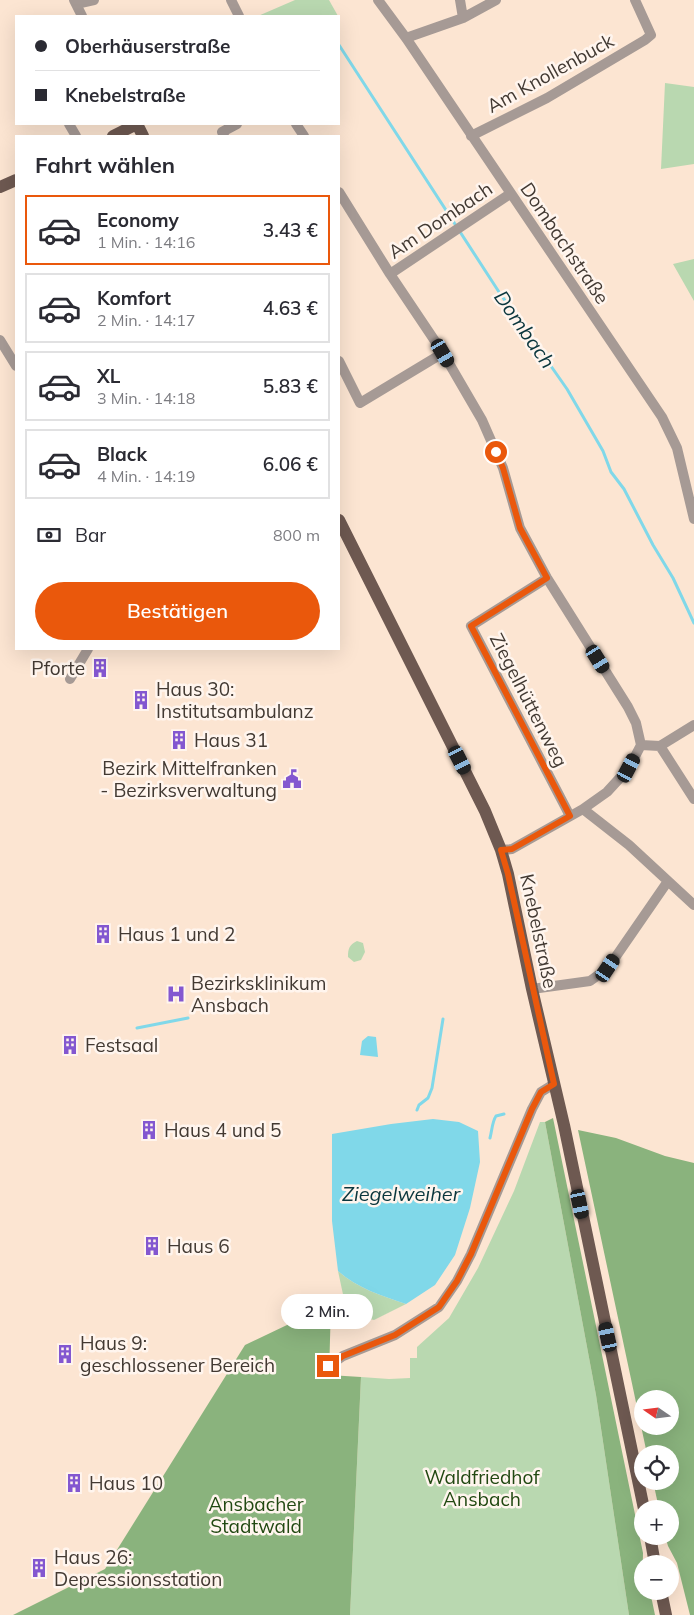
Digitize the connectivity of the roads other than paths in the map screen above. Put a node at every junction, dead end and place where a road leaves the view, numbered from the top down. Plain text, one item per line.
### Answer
1 (94, 0) edge
2 (231, 0) edge
3 (378, 0) edge
4 (460, 0) edge
5 (496, 0) edge
6 (637, 1) edge
7 (75, 2) edge
8 (82, 15) edge
9 (238, 15) edge
10 (463, 18) junction
11 (406, 38) junction
12 (135, 125) edge
13 (235, 125) edge
14 (115, 135) edge
15 (224, 135) edge
16 (471, 136) junction
17 (15, 180) edge
18 (0, 187) edge
19 (340, 194) edge
20 (510, 194) junction
21 (390, 274) junction
22 (0, 340) edge
23 (443, 353) junction
24 (340, 363) edge
25 (15, 364) edge
26 (694, 519) edge
27 (340, 522) edge
28 (547, 578) junction
29 (87, 650) edge
30 (70, 679) dead end
31 (694, 725) edge
32 (641, 745) junction
33 (660, 746) junction
34 (694, 799) edge
35 (583, 809) junction
36 (570, 816) junction
37 (501, 850) junction
38 (668, 881) junction
39 (694, 905) edge
40 (532, 989) junction
41 (554, 1084) junction
42 (328, 1366) dead end
43 (642, 1500) edge
44 (663, 1600) edge
45 (666, 1615) edge

1 - 7 street
2 - 9 street
3 - 11 street, Dombachstraße
4 - 10 street
5 - 10 street
6 - 16 street, Am Knollenbuck
7 - 8 street
10 - 11 street
11 - 16 street, Dombachstraße
12 - 14 main road
13 - 15 street
16 - 20 street, Dombachstraße
17 - 18 main road
19 - 21 street
20 - 21 street, Am Dombach
20 - 26 street, Dombachstraße
21 - 23 street
22 - 25 street
23 - 24 street
23 - 28 street
27 - 37 main road, Knebelstraße
28 - 32 street
28 - 36 street, Ziegelhüttenweg
29 - 30 street
31 - 33 street
32 - 33 street
32 - 35 street
33 - 34 street
35 - 36 street
35 - 38 street
36 - 37 street
37 - 40 main road, Knebelstraße
38 - 39 street
38 - 40 street
40 - 41 main road, Knebelstraße
41 - 42 street
41 - 43 main road, Knebelstraße
44 - 45 main road

